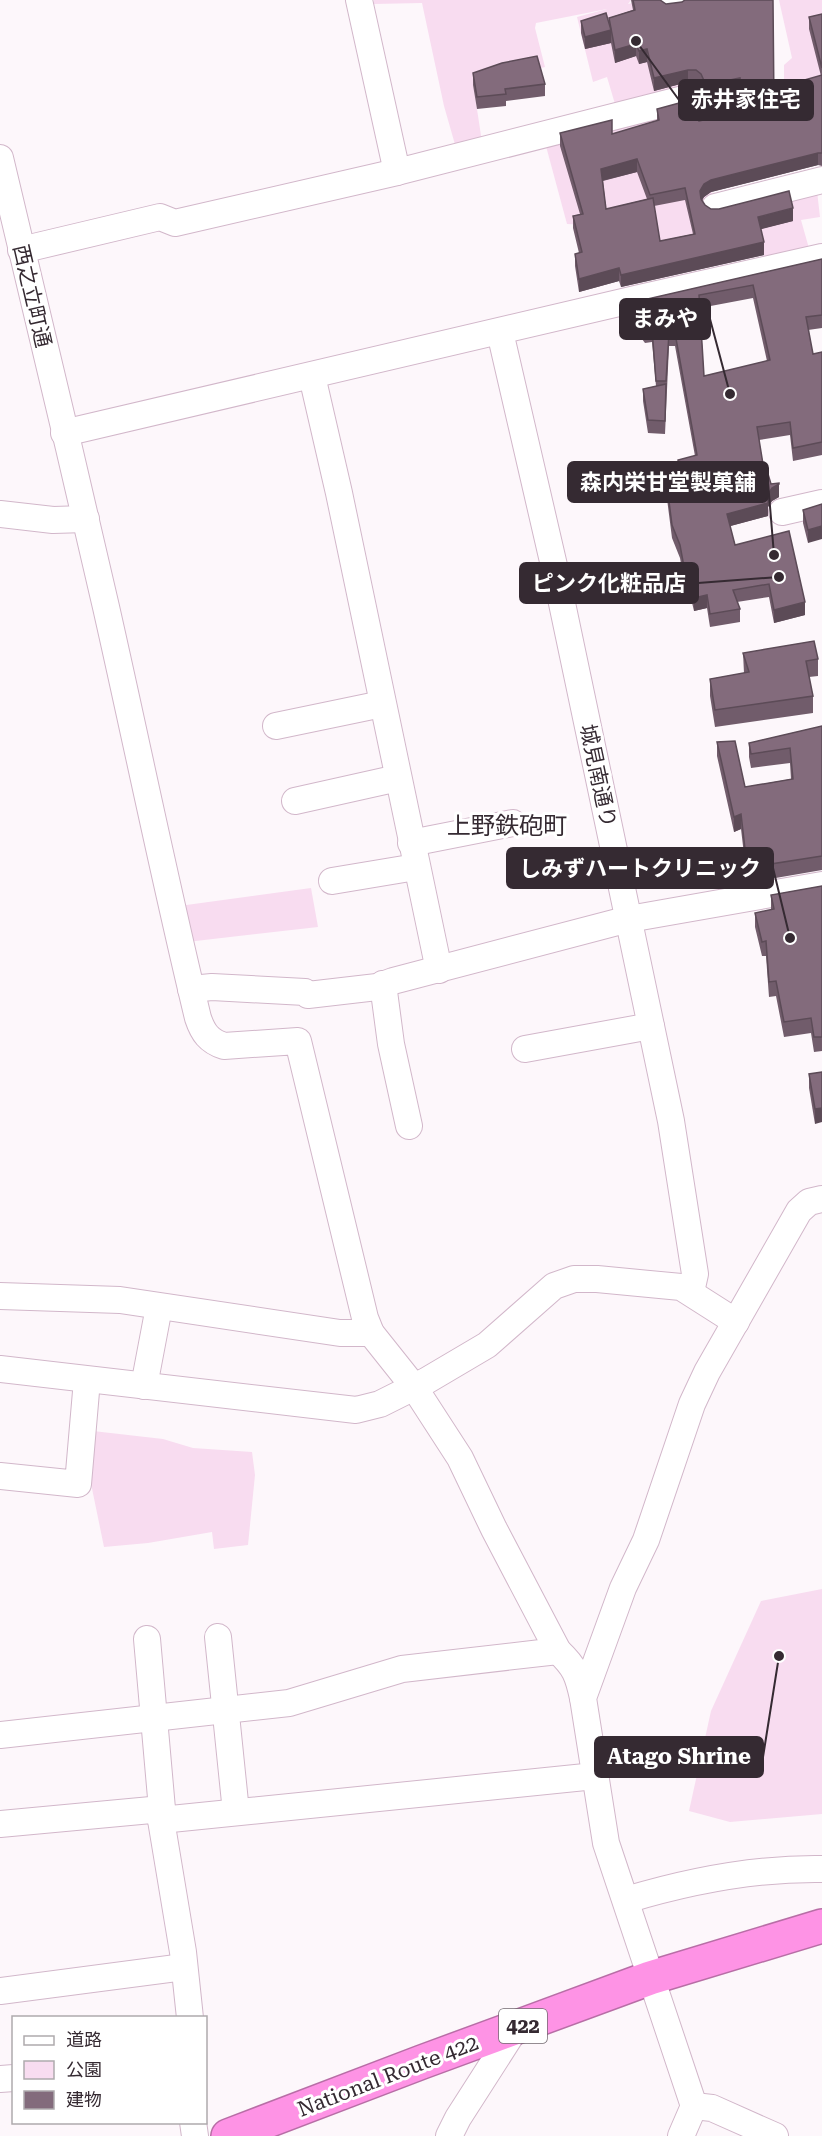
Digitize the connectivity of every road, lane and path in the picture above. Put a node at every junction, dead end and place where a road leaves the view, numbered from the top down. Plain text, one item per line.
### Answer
1 (359, 0) edge
2 (691, 97) edge
3 (0, 158) edge
4 (397, 172) junction
5 (822, 180) edge
6 (715, 207) edge
7 (21, 250) junction
8 (822, 257) edge
9 (500, 332) junction
10 (312, 376) junction
11 (64, 433) junction
12 (822, 503) edge
13 (783, 512) dead end
14 (0, 514) edge
15 (86, 519) junction
16 (382, 704) junction
17 (276, 726) dead end
18 (398, 778) junction
19 (295, 801) dead end
20 (513, 823) dead end
21 (414, 855) junction
22 (332, 881) dead end
23 (822, 885) edge
24 (629, 919) junction
25 (439, 970) junction
26 (383, 984) junction
27 (191, 989) junction
28 (651, 1026) junction
29 (525, 1049) dead end
30 (409, 1126) dead end
31 (822, 1198) edge
32 (691, 1292) junction
33 (0, 1296) edge
34 (159, 1307) junction
35 (736, 1322) junction
36 (371, 1333) junction
37 (0, 1369) edge
38 (87, 1380) junction
39 (144, 1386) junction
40 (414, 1387) junction
41 (0, 1476) edge
42 (218, 1637) dead end
43 (147, 1639) dead end
44 (558, 1651) junction
45 (583, 1698) junction
46 (226, 1711) junction
47 (153, 1719) junction
48 (0, 1735) edge
49 (595, 1776) junction
50 (236, 1812) junction
51 (161, 1814) junction
52 (0, 1824) edge
53 (822, 1869) edge
54 (626, 1900) junction
55 (822, 1926) edge
56 (184, 1966) junction
57 (650, 1978) junction
58 (0, 1991) edge
59 (190, 2016) edge
60 (515, 2029) junction
61 (694, 2106) junction
62 (228, 2136) edge
63 (449, 2136) edge
64 (681, 2136) edge
65 (775, 2136) edge

1 - 4 street
2 - 4 street
3 - 7 street, 西之立町通
4 - 7 street
5 - 6 street
7 - 11 street, 西之立町通
8 - 9 street
9 - 10 street
9 - 24 street, 城見南通り
10 - 11 street
10 - 16 street
11 - 15 street, 西之立町通
12 - 13 street
14 - 15 street
15 - 27 street, 西之立町通
16 - 17 street
16 - 18 street
18 - 19 street
18 - 21 street
20 - 21 street
21 - 22 street
21 - 25 street
23 - 24 street
24 - 25 street
24 - 28 street, 城見南通り
25 - 26 street
26 - 27 street
26 - 30 street
27 - 36 street, 西之立町通
28 - 29 street
28 - 32 street, 城見南通り
31 - 35 street
32 - 35 street
32 - 40 street
33 - 34 street
34 - 36 street
34 - 39 street
35 - 45 street
36 - 40 street
37 - 38 street
38 - 39 street
38 - 41 street
39 - 40 street
40 - 44 street
42 - 46 street
43 - 47 street
44 - 45 street
44 - 46 street
45 - 49 street
46 - 47 street
46 - 50 street
47 - 48 street
47 - 51 street
49 - 50 street
49 - 54 street
50 - 51 street
51 - 52 street
51 - 56 street
53 - 54 street
54 - 57 street
55 - 57 highway, National Route 422 / 422
56 - 58 street
56 - 59 street
57 - 60 highway, National Route 422 / 422
57 - 61 street
60 - 62 highway, National Route 422 / 422
60 - 63 street
61 - 64 street
61 - 65 street

